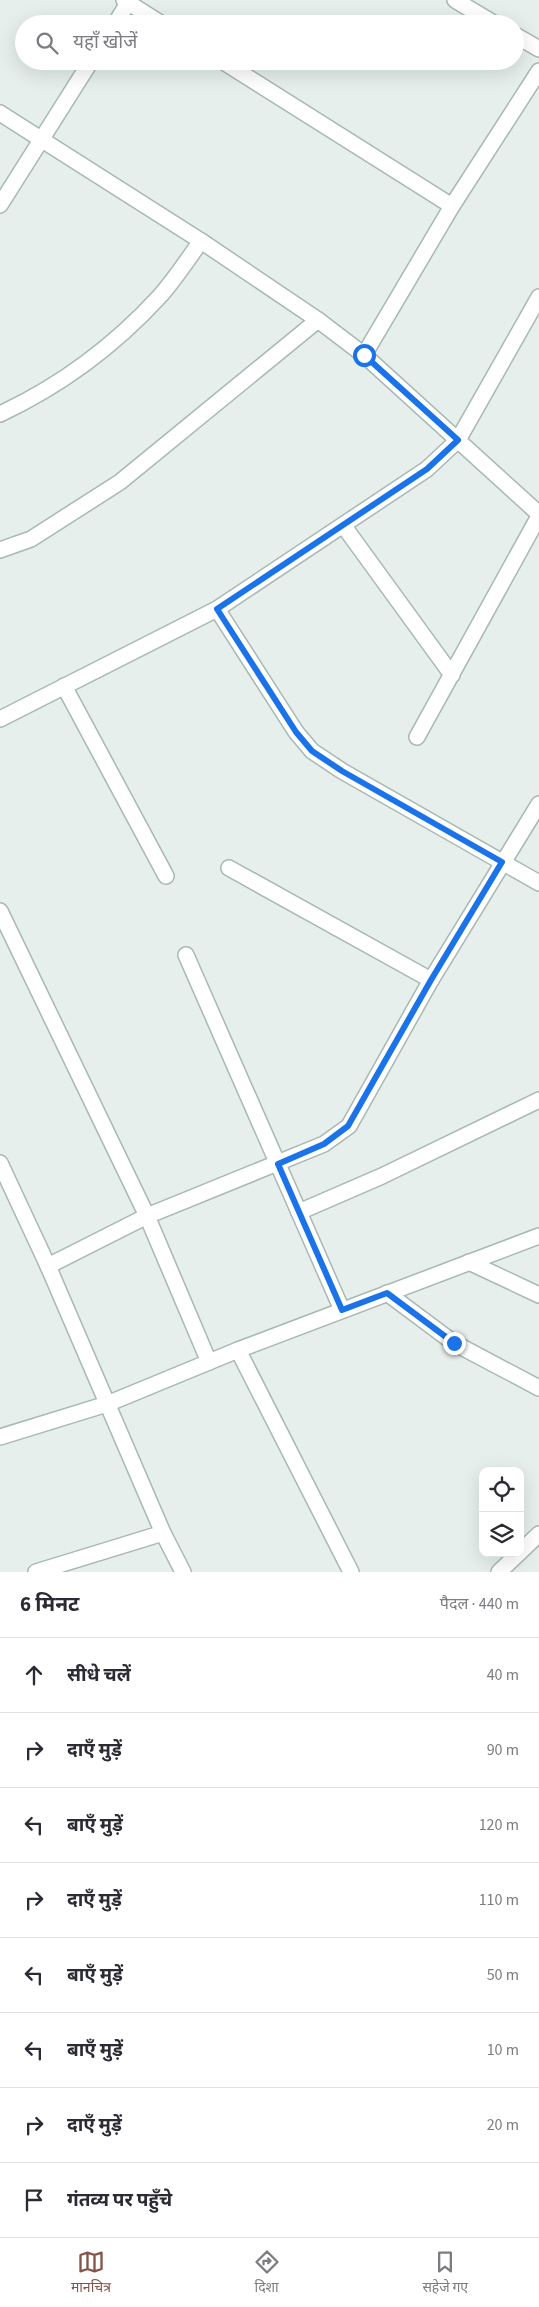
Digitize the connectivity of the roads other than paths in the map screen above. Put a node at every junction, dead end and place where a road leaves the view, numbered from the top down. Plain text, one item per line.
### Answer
1 (455, 0) edge
2 (128, 1) edge
3 (120, 15) edge
4 (149, 15) edge
5 (480, 15) edge
6 (524, 40) edge
7 (539, 49) edge
8 (85, 70) edge
9 (236, 70) edge
10 (539, 71) edge
11 (0, 112) edge
12 (43, 139) junction
13 (0, 205) edge
14 (452, 206) junction
15 (201, 241) junction
16 (539, 297) edge
17 (318, 320) junction
18 (364, 355) junction
19 (0, 414) edge
20 (458, 440) junction
21 (539, 515) edge
22 (343, 525) junction
23 (0, 550) edge
24 (217, 609) junction
25 (452, 675) junction
26 (64, 686) junction
27 (0, 719) edge
28 (417, 737) dead end
29 (539, 804) edge
30 (502, 862) junction
31 (229, 868) dead end
32 (166, 876) dead end
33 (539, 883) edge
34 (0, 911) edge
35 (186, 955) dead end
36 (431, 980) junction
37 (537, 1098) edge
38 (0, 1163) edge
39 (278, 1164) junction
40 (299, 1212) junction
41 (147, 1216) junction
42 (539, 1236) edge
43 (470, 1262) junction
44 (48, 1266) junction
45 (387, 1293) junction
46 (539, 1295) edge
47 (342, 1310) junction
48 (238, 1350) junction
49 (209, 1362) junction
50 (539, 1388) edge
51 (107, 1404) junction
52 (0, 1437) edge
53 (163, 1533) junction
54 (539, 1534) edge
55 (524, 1549) edge
56 (516, 1557) edge
57 (42, 1571) edge
58 (183, 1572) edge
59 (351, 1572) edge
60 (499, 1572) edge

1 - 5 street
2 - 3 street
2 - 4 street
6 - 7 street
8 - 12 street
9 - 14 street
10 - 14 street
11 - 12 street
12 - 13 street
12 - 15 street
14 - 18 street
15 - 17 street
15 - 19 street
16 - 20 street
17 - 18 street
17 - 23 street
18 - 20 street
20 - 21 street
20 - 22 street
21 - 25 street
22 - 24 street
22 - 25 street
24 - 26 street
24 - 30 street
25 - 28 street
26 - 27 street
26 - 32 street
29 - 30 street
30 - 33 street
30 - 36 street
31 - 36 street
34 - 41 street
35 - 39 street
36 - 39 street
37 - 40 street
38 - 44 street
39 - 40 street
39 - 41 street
40 - 47 street
41 - 44 street
41 - 49 street
42 - 43 street
43 - 45 street
43 - 46 street
44 - 51 street
45 - 47 street
45 - 50 street
47 - 48 street
48 - 49 street
48 - 59 street
49 - 51 street
51 - 52 street
51 - 53 street
53 - 57 street
53 - 58 street
54 - 55 street
56 - 60 street

